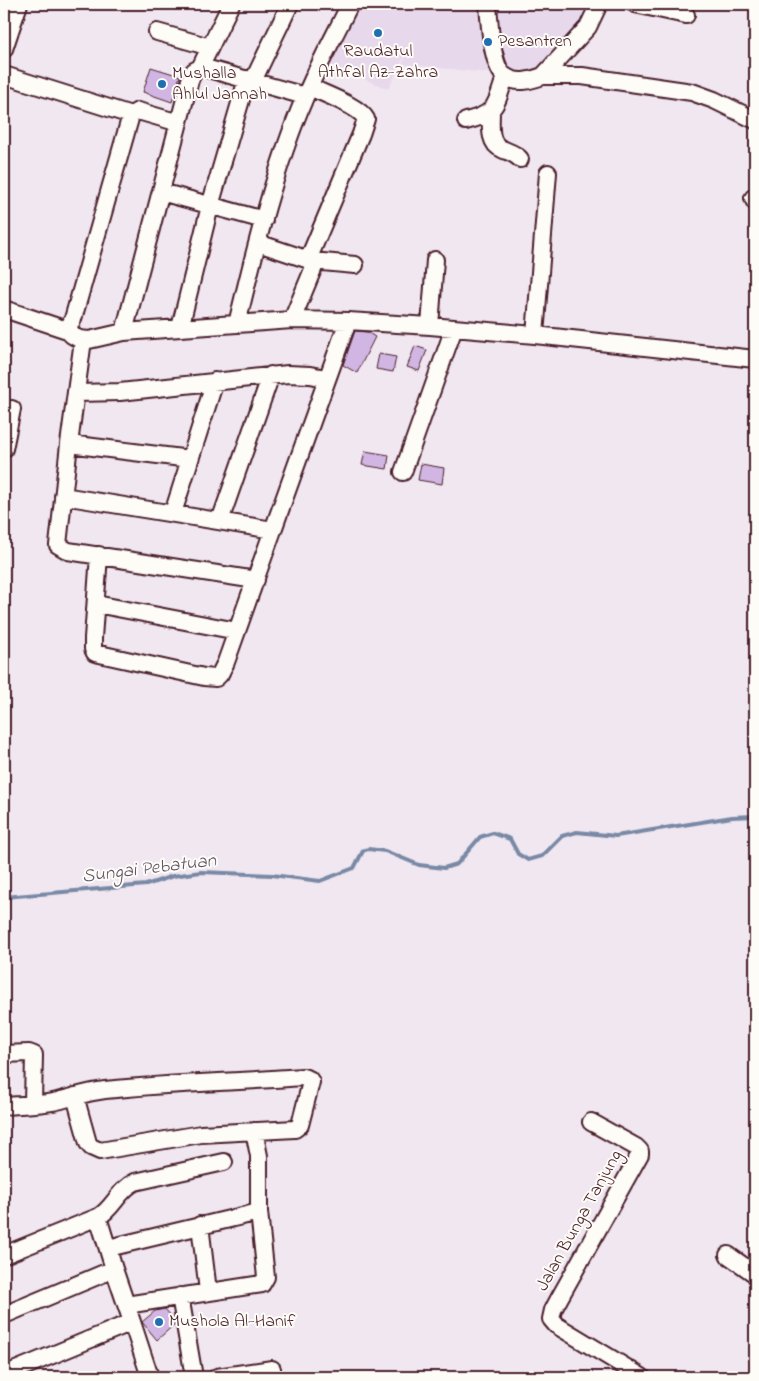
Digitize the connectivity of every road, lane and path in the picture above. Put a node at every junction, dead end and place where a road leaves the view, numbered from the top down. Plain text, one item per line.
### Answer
1 (19, 4) edge
2 (231, 4) edge
3 (290, 4) edge
4 (350, 4) edge
5 (488, 4) edge
6 (599, 4) edge
7 (635, 4) edge
8 (686, 14) dead end
9 (157, 32) dead end
10 (4, 47) edge
11 (210, 47) junction
12 (200, 68) junction
13 (4, 75) edge
14 (543, 76) junction
15 (505, 77) junction
16 (250, 80) junction
17 (307, 91) junction
18 (491, 111) junction
19 (131, 114) junction
20 (755, 120) edge
21 (466, 121) dead end
22 (179, 123) junction
23 (520, 159) dead end
24 (548, 173) dead end
25 (161, 192) junction
26 (210, 206) junction
27 (264, 220) junction
28 (258, 243) junction
29 (435, 260) dead end
30 (312, 261) junction
31 (356, 265) dead end
32 (4, 308) edge
33 (292, 320) junction
34 (348, 321) junction
35 (237, 324) junction
36 (430, 326) junction
37 (180, 328) junction
38 (454, 328) junction
39 (67, 330) junction
40 (124, 332) junction
41 (535, 335) junction
42 (83, 340) junction
43 (755, 359) edge
44 (271, 375) junction
45 (326, 378) junction
46 (215, 381) junction
47 (77, 393) junction
48 (12, 410) dead end
49 (70, 444) junction
50 (4, 449) edge
51 (190, 459) junction
52 (403, 472) dead end
53 (64, 496) junction
54 (174, 513) junction
55 (220, 521) junction
56 (273, 530) junction
57 (99, 555) junction
58 (256, 580) junction
59 (96, 604) junction
60 (237, 631) junction
61 (4, 1054) edge
62 (75, 1096) junction
63 (33, 1103) junction
64 (4, 1106) edge
65 (591, 1122) dead end
66 (254, 1131) junction
67 (224, 1162) dead end
68 (259, 1212) junction
69 (98, 1216) junction
70 (200, 1225) junction
71 (108, 1248) junction
72 (4, 1254) edge
73 (728, 1255) dead end
74 (114, 1269) junction
75 (755, 1274) edge
76 (208, 1291) junction
77 (180, 1296) junction
78 (126, 1306) junction
79 (4, 1314) edge
80 (132, 1322) junction
81 (272, 1369) dead end
82 (249, 1374) edge
83 (4, 1375) edge
84 (149, 1377) edge
85 (194, 1377) edge
86 (217, 1377) edge
87 (642, 1377) edge

1 - 10 street
2 - 11 street
3 - 16 street
4 - 17 street
5 - 15 street
6 - 14 street
7 - 8 street
9 - 11 street
11 - 12 street
12 - 16 street
12 - 22 street
13 - 19 street
14 - 15 street
14 - 20 street
15 - 18 street
16 - 17 street
16 - 26 street
17 - 27 street
17 - 30 street
18 - 21 street
18 - 23 street
19 - 22 street
19 - 39 street
22 - 25 street
24 - 41 street
25 - 26 street
25 - 40 street
26 - 27 street
26 - 37 street
27 - 28 street
28 - 30 street
28 - 35 street
29 - 36 street
30 - 31 street
30 - 33 street
32 - 39 street
33 - 34 street
33 - 35 street
34 - 36 street
34 - 45 street
35 - 37 street
36 - 38 street
37 - 40 street
38 - 41 street
38 - 52 street
39 - 42 street
40 - 42 street
41 - 43 street
42 - 47 street
44 - 45 street
44 - 46 street
44 - 55 street
45 - 56 street
46 - 47 street
46 - 51 street
47 - 49 street
48 - 50 street
49 - 51 street
49 - 53 street
51 - 54 street
53 - 54 street
53 - 57 street
54 - 55 street
55 - 56 street
56 - 58 street
57 - 58 street
57 - 59 street
58 - 60 street
59 - 60 street
59 - 60 street
61 - 63 street
62 - 63 street
62 - 66 street
62 - 66 street
63 - 64 street
65 - 87 street, Jalan Bunga Tanjung
66 - 68 street
67 - 69 street
68 - 70 street
68 - 76 street
69 - 71 street
69 - 72 street
70 - 71 street
70 - 76 street
71 - 74 street
73 - 75 street
74 - 78 street
74 - 79 street
76 - 77 street
77 - 78 street
77 - 85 street
78 - 80 street
80 - 83 street
80 - 84 street
81 - 82 street
82 - 86 street

